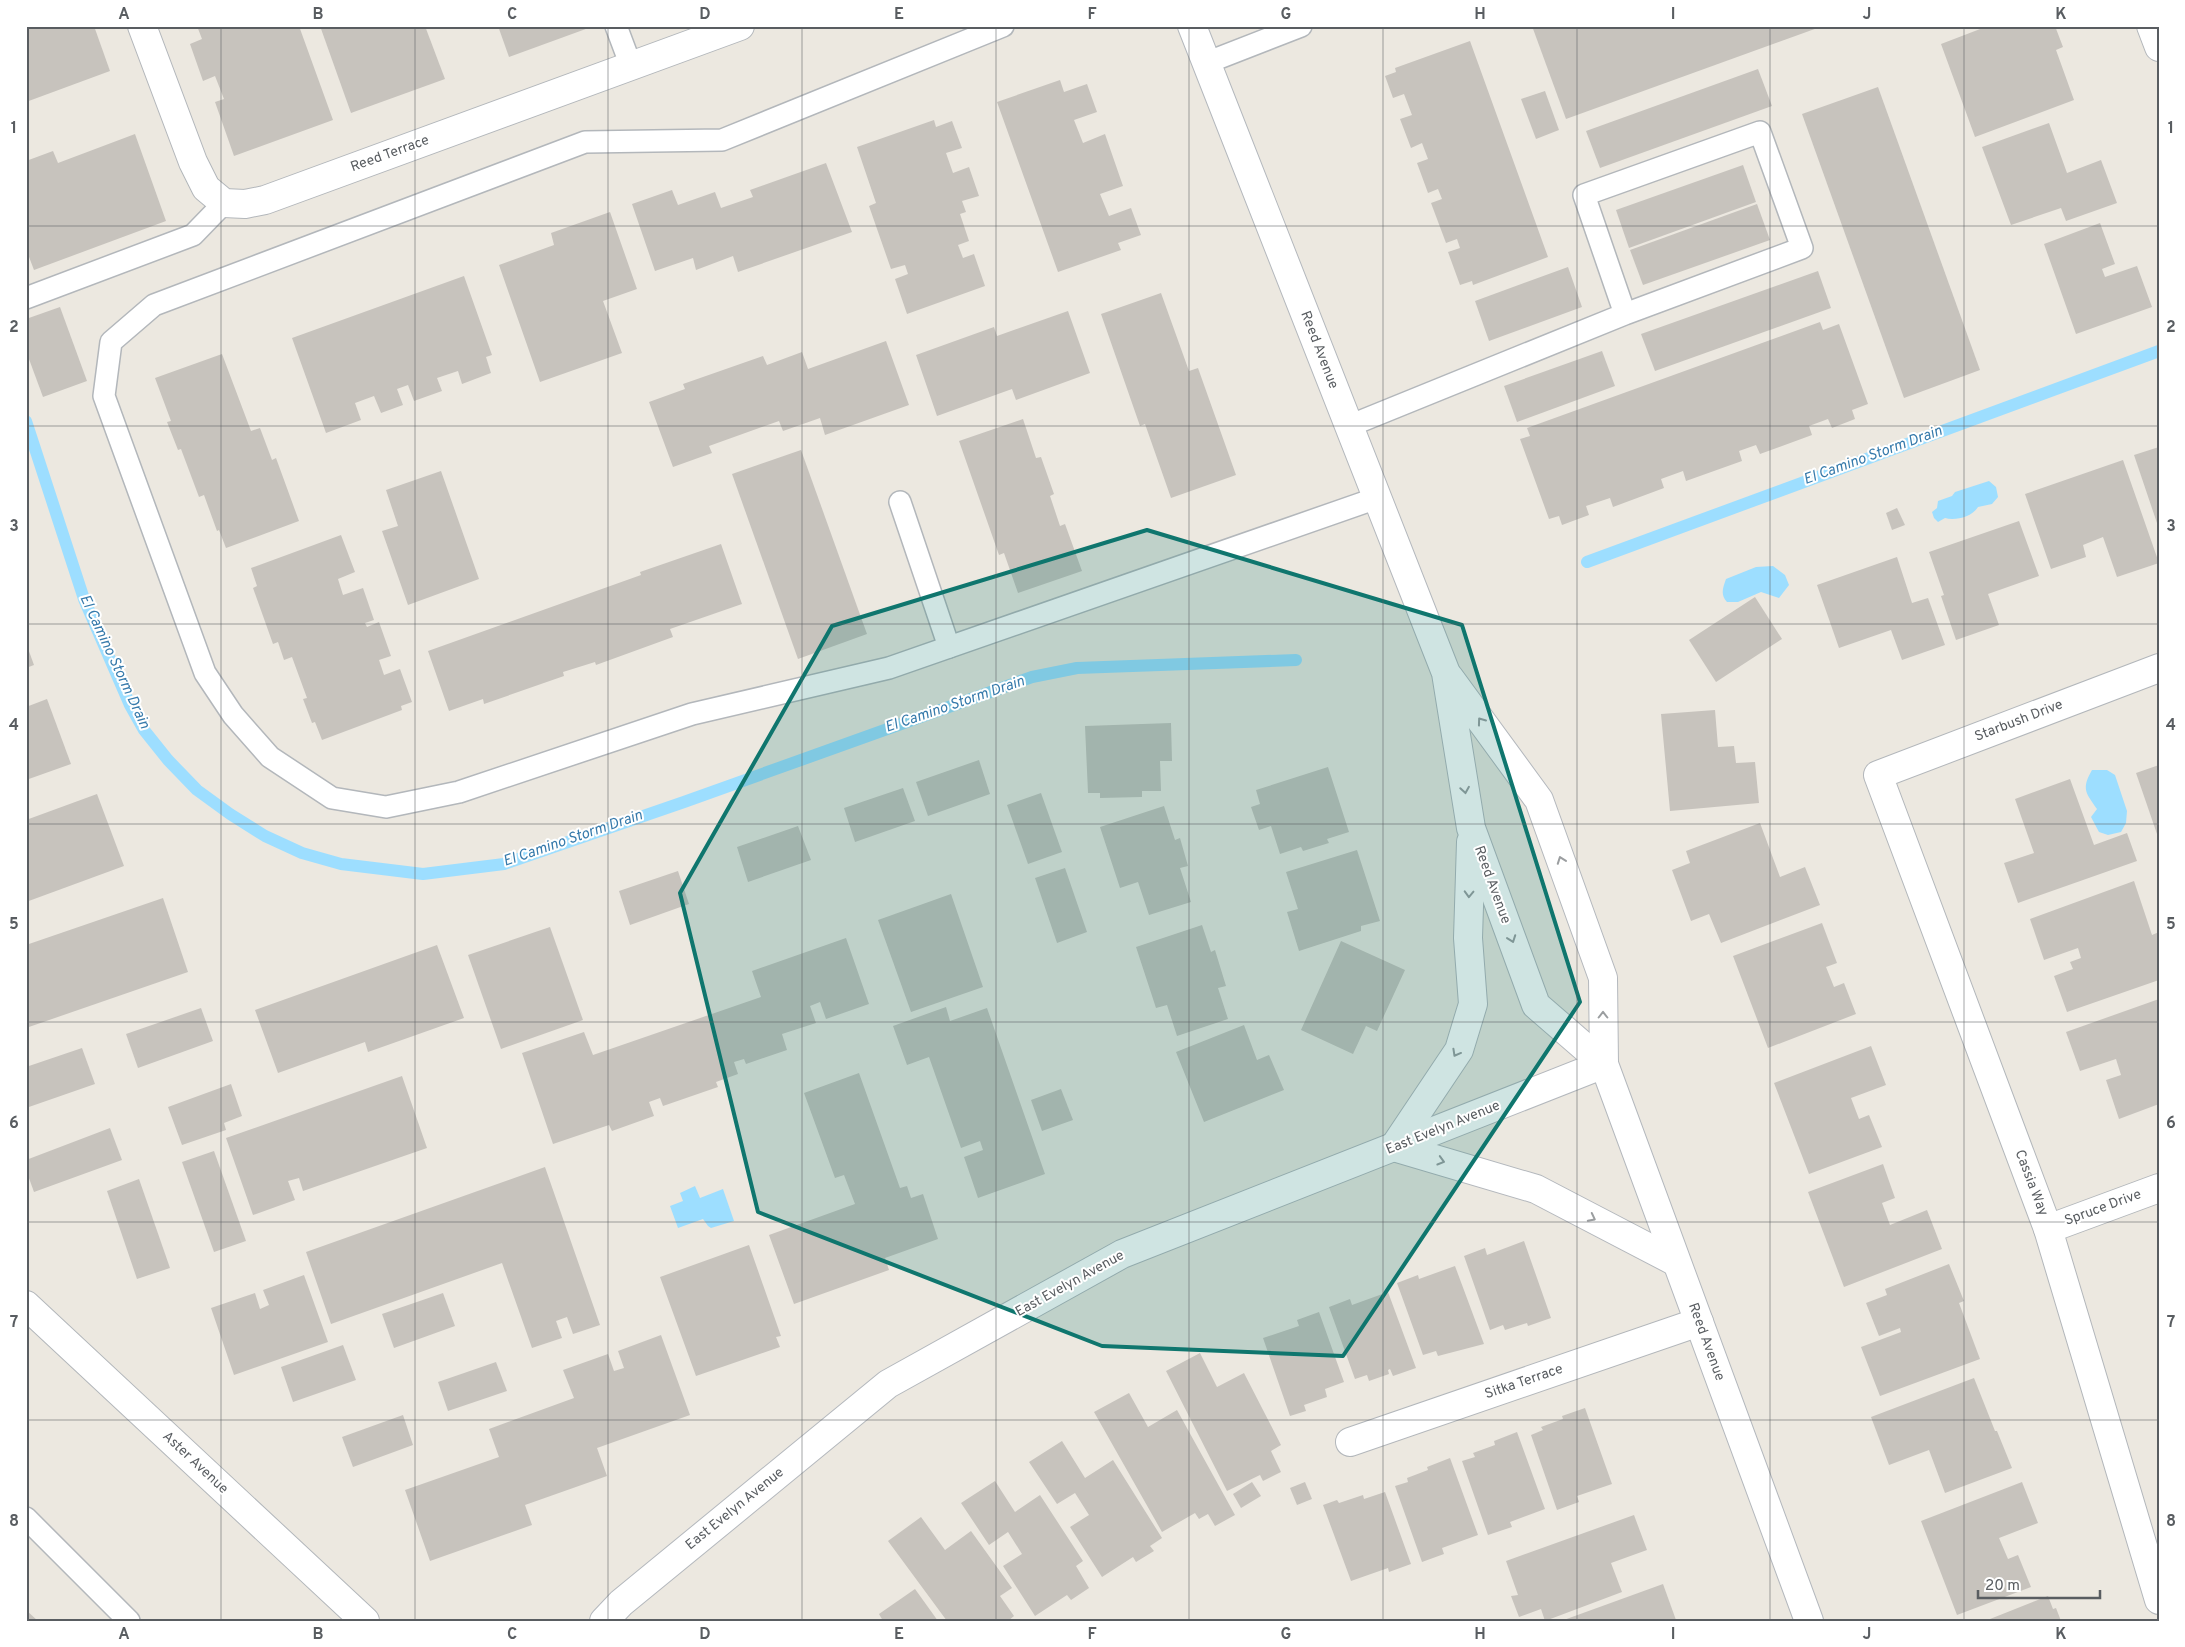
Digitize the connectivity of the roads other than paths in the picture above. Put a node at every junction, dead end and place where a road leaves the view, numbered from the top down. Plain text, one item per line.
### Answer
1 (142, 26) edge
2 (616, 26) edge
3 (740, 26) edge
4 (1003, 26) edge
5 (1192, 26) edge
6 (1301, 26) edge
7 (2151, 26) edge
8 (2159, 47) edge
9 (1206, 63) junction
10 (631, 66) junction
11 (224, 203) junction
12 (26, 298) edge
13 (1625, 314) junction
14 (1349, 426) junction
15 (1377, 498) junction
16 (900, 502) dead end
17 (949, 647) junction
18 (2159, 668) edge
19 (1446, 673) junction
20 (1878, 775) joint
21 (1471, 828) junction
22 (1604, 1064) junction
23 (1394, 1147) junction
24 (2159, 1188) edge
25 (2048, 1229) junction
26 (1676, 1262) junction
27 (26, 1305) edge
28 (1699, 1322) junction
29 (1350, 1442) dead end
30 (26, 1518) edge
31 (2159, 1600) edge
32 (129, 1621) edge
33 (365, 1621) edge
34 (604, 1621) edge
35 (1809, 1621) edge

1 - 11 main road
2 - 10 lane
3 - 10 main road, Reed Terrace
4 - 17 lane
5 - 9 main road, Reed Avenue
6 - 9 lane
7 - 8 main road
9 - 14 main road, Reed Avenue
10 - 11 main road, Reed Terrace
11 - 12 lane
13 - 13 lane
13 - 14 lane
14 - 15 main road, Reed Avenue
15 - 17 lane
15 - 19 main road, Reed Avenue
16 - 17 lane
18 - 20 main road, Starbush Drive
19 -> 21 main road, Reed Avenue
22 -> 19 main road, Reed Avenue
20 - 25 main road, Cassia Way
21 -> 22 main road, Reed Avenue
21 -> 23 main road
22 - 23 main road, East Evelyn Avenue
22 - 26 main road, Reed Avenue
23 -> 26 main road
23 - 34 main road, East Evelyn Avenue
24 - 25 main road, Spruce Drive
25 - 31 main road, Cassia Way
26 - 28 main road, Reed Avenue
27 - 33 main road, Aster Avenue
28 - 29 main road, Sitka Terrace
28 - 35 main road, Reed Avenue
30 - 32 lane

